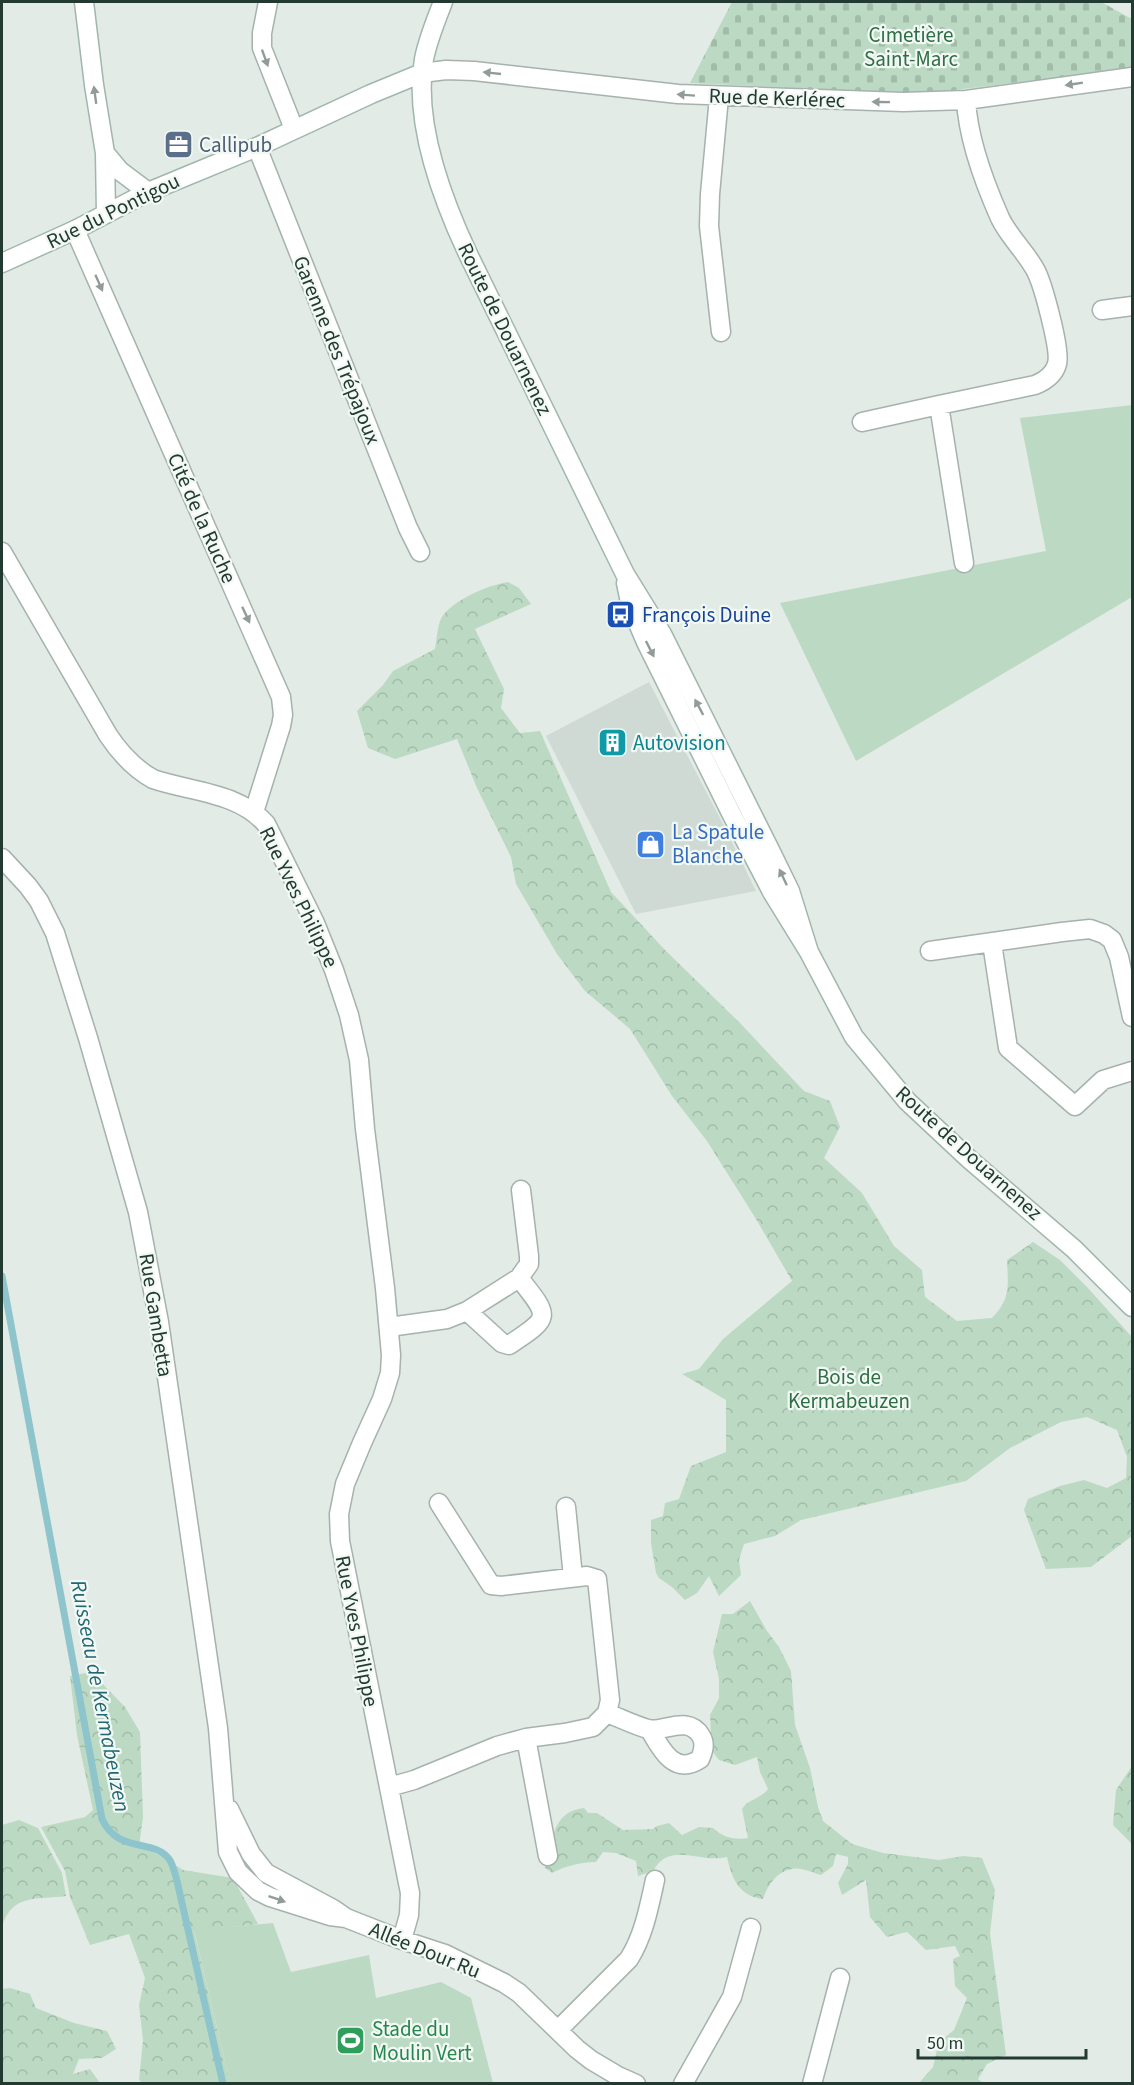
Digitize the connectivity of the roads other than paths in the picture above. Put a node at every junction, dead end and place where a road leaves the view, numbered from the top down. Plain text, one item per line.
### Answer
1 (84, 2) edge
2 (268, 2) edge
3 (443, 2) edge
4 (422, 73) junction
5 (1132, 77) edge
6 (719, 97) junction
7 (966, 100) junction
8 (294, 129) junction
9 (257, 147) junction
10 (105, 153) junction
11 (148, 192) junction
12 (106, 214) junction
13 (75, 230) junction
14 (2, 263) edge
15 (1132, 306) edge
16 (1102, 310) dead end
17 (721, 332) dead end
18 (939, 405) junction
19 (862, 422) dead end
20 (2, 552) edge
21 (420, 552) dead end
22 (964, 564) dead end
23 (254, 812) junction
24 (2, 858) edge
25 (992, 943) junction
26 (930, 951) dead end
27 (1132, 1017) edge
28 (1132, 1071) edge
29 (521, 1190) dead end
30 (519, 1278) junction
31 (1132, 1307) edge
32 (467, 1311) junction
33 (389, 1327) junction
34 (439, 1503) dead end
35 (566, 1507) dead end
36 (573, 1577) junction
37 (607, 1713) junction
38 (650, 1730) dead end
39 (526, 1738) junction
40 (389, 1787) junction
41 (224, 1799) junction
42 (251, 1854) joint
43 (548, 1856) dead end
44 (232, 1864) joint
45 (654, 1880) dead end
46 (346, 1918) junction
47 (751, 1928) dead end
48 (402, 1940) junction
49 (840, 1978) dead end
50 (558, 2030) junction
51 (636, 2084) edge
52 (683, 2084) edge
53 (812, 2084) edge

10 -> 1 street
2 -> 8 street
3 - 4 street, Route de Douarnenez
6 -> 4 street, Rue de Kerlérec
4 - 8 street, Rue du Pontigou
4 - 31 street, Route de Douarnenez
5 -> 7 street, Rue de Kerlérec
7 -> 6 street, Rue de Kerlérec
6 - 17 street
7 - 18 street
8 - 9 street, Rue du Pontigou
9 - 11 street, Rue du Pontigou
9 - 21 street, Garenne des Trépajoux
10 - 11 street
10 - 12 street
11 - 12 street, Rue du Pontigou
12 - 13 street, Rue du Pontigou
13 - 14 street, Rue du Pontigou
13 -> 23 street, Cité de la Ruche
15 - 16 street
18 - 19 street
18 - 22 street
20 - 23 street, Rue Yves Philippe
23 - 33 street, Rue Yves Philippe
24 - 41 street, Rue Gambetta
25 - 26 street
25 - 27 street
25 - 28 street
29 - 30 street
30 - 32 street
30 - 32 street
32 - 33 street
33 - 40 street, Rue Yves Philippe
34 - 36 street
35 - 36 street
36 - 37 street
37 - 38 street
37 - 39 street
39 - 40 street
39 - 43 street
40 - 48 street, Rue Yves Philippe
41 - 42 street, Rue Gambetta
41 - 44 street, Rue Gambetta
42 - 46 street, Allée Dour Ru
44 -> 46 street, Allée Dour Ru
45 - 50 street
46 - 48 street, Allée Dour Ru
47 - 52 street
48 - 50 street, Allée Dour Ru
49 - 53 street
50 - 51 street, Allée Dour Ru

